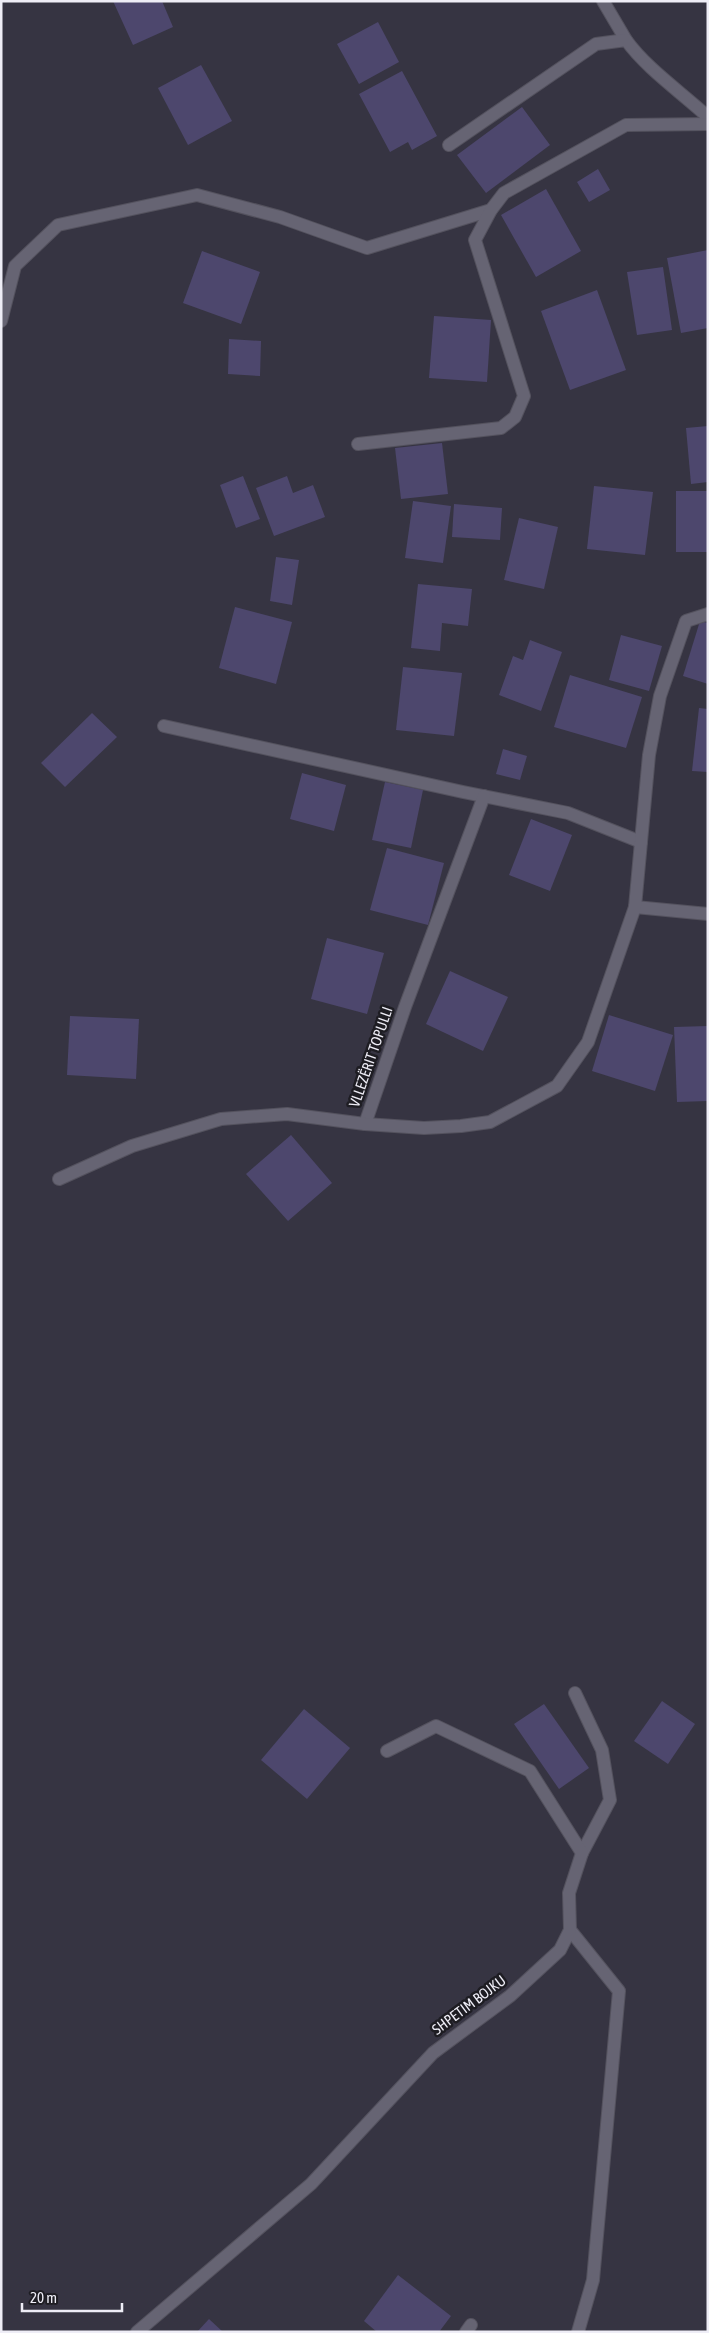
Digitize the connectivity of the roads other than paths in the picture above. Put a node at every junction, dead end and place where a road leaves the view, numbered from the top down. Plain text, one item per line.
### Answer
1 (603, 1) edge
2 (620, 40) junction
3 (708, 117) edge
4 (708, 124) edge
5 (449, 145) dead end
6 (491, 210) junction
7 (1, 321) edge
8 (358, 444) dead end
9 (708, 614) edge
10 (164, 726) dead end
11 (484, 796) junction
12 (641, 842) junction
13 (635, 907) junction
14 (708, 914) edge
15 (365, 1124) junction
16 (59, 1180) dead end
17 (575, 1693) dead end
18 (387, 1751) dead end
19 (582, 1853) junction
20 (570, 1930) junction
21 (137, 2332) edge
22 (578, 2332) edge

1 - 2 street
2 - 3 street
2 - 5 street
4 - 6 street
6 - 7 street
6 - 8 street
9 - 12 street, VLLEZËRIT TOPULLI
10 - 11 street
11 - 12 street
11 - 15 street, VLLEZËRIT TOPULLI
12 - 13 street, VLLEZËRIT TOPULLI
13 - 14 street
13 - 15 street, VLLEZËRIT TOPULLI
15 - 16 street
17 - 19 street
18 - 19 street
19 - 20 street
20 - 21 street, SHPETIM BOJKU
20 - 22 street

